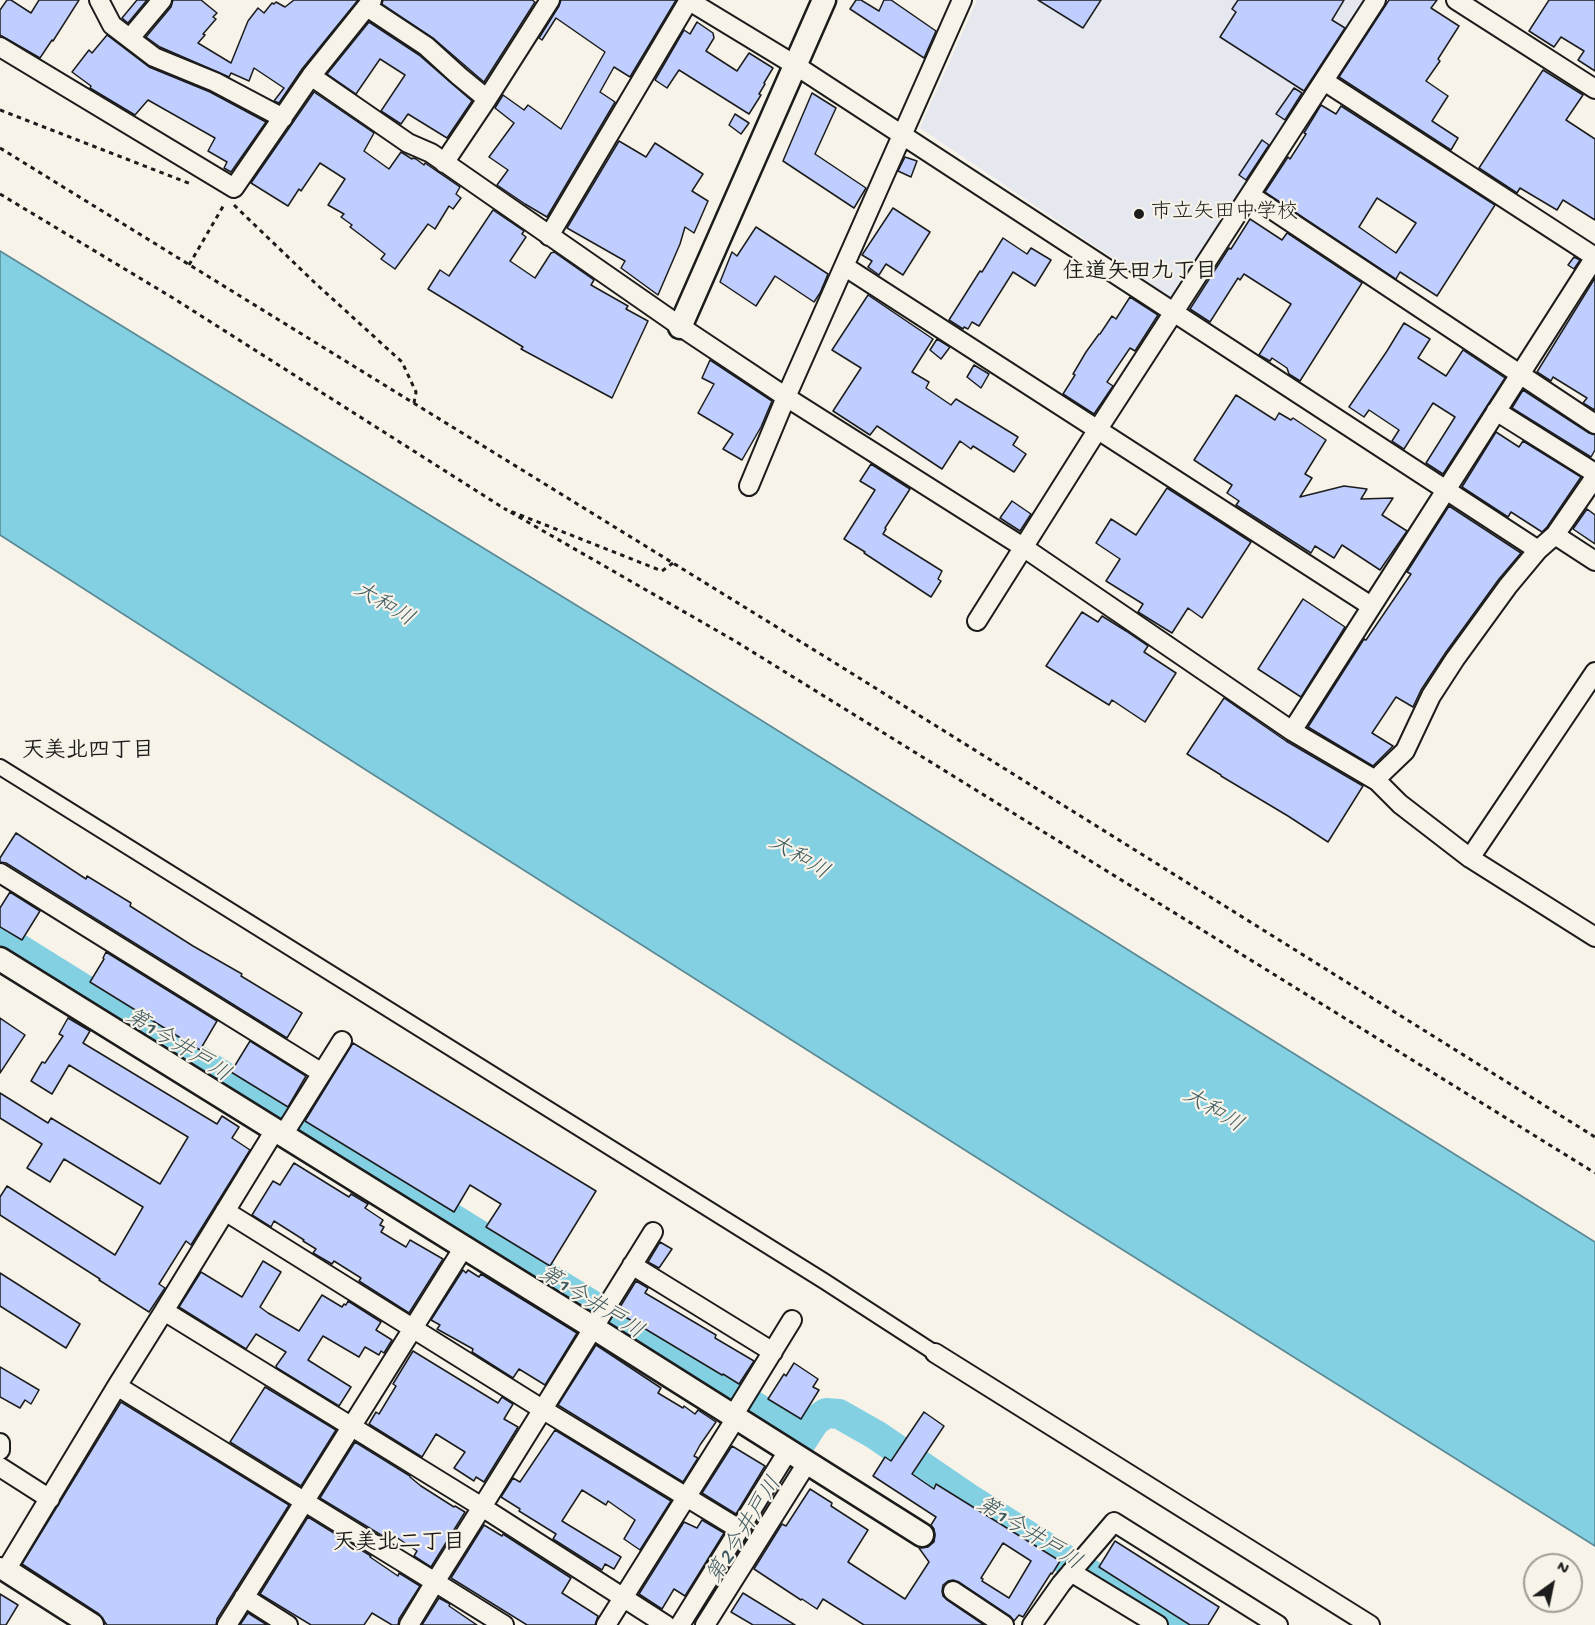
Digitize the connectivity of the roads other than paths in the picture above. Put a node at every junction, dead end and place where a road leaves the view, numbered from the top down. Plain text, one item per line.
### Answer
1 (99, 0) edge
2 (162, 0) edge
3 (689, 0) edge
4 (824, 0) edge
5 (962, 0) edge
6 (1376, 0) edge
7 (1456, 0) edge
8 (548, 1) edge
9 (369, 4) edge
10 (130, 38) junction
11 (0, 47) edge
12 (795, 65) junction
13 (311, 76) junction
14 (1324, 81) junction
15 (1595, 89) edge
16 (487, 99) junction
17 (283, 118) junction
18 (902, 135) junction
19 (444, 163) junction
20 (1250, 195) junction
21 (549, 236) junction
22 (844, 266) junction
23 (1175, 313) junction
24 (680, 327) junction
25 (1520, 374) junction
26 (786, 397) junction
27 (1496, 411) junction
28 (1595, 424) edge
29 (1098, 429) junction
30 (1595, 475) edge
31 (749, 486) dead end
32 (1446, 489) junction
33 (1555, 535) junction
34 (1023, 547) junction
35 (1538, 550) junction
36 (1595, 561) edge
37 (1371, 606) junction
38 (977, 621) dead end
39 (1595, 672) edge
40 (1292, 731) junction
41 (0, 767) edge
42 (1377, 781) junction
43 (1470, 858) junction
44 (2, 878) edge
45 (1595, 937) edge
46 (0, 959) edge
47 (342, 1041) dead end
48 (322, 1073) junction
49 (280, 1133) junction
50 (225, 1211) junction
51 (653, 1232) dead end
52 (464, 1247) junction
53 (632, 1266) junction
54 (164, 1311) junction
55 (792, 1320) dead end
56 (594, 1327) junction
57 (413, 1328) junction
58 (772, 1353) junction
59 (935, 1353) joint
60 (117, 1386) junction
61 (542, 1409) junction
62 (734, 1416) junction
63 (351, 1426) junction
64 (0, 1443) edge
65 (0, 1450) edge
66 (797, 1457) junction
67 (0, 1467) edge
68 (686, 1497) junction
69 (50, 1499) junction
70 (304, 1501) junction
71 (482, 1507) junction
72 (739, 1529) junction
73 (922, 1535) dead end
74 (3, 1569) edge
75 (1071, 1571) junction
76 (435, 1582) junction
77 (953, 1591) dead end
78 (244, 1597) junction
79 (623, 1598) junction
80 (92, 1625) edge
81 (227, 1625) edge
82 (288, 1625) edge
83 (409, 1625) edge
84 (504, 1625) edge
85 (606, 1625) edge
86 (666, 1625) edge
87 (680, 1625) edge
88 (705, 1625) edge
89 (1004, 1625) edge
90 (1032, 1625) edge
91 (1158, 1625) edge
92 (1278, 1625) edge
93 (1370, 1625) edge

1 - 10 street
2 - 10 street
3 - 12 street
3 - 21 street
4 - 12 street
5 - 18 street
6 - 14 street
7 - 15 street
8 - 16 street
9 - 13 street
9 - 16 street
10 - 17 street
11 - 17 street
12 - 18 street
12 - 24 street
13 - 17 street
13 - 19 street
14 - 20 street
14 - 25 street
16 - 19 street
18 - 22 street
18 - 23 street
19 - 21 street
20 - 23 street
20 - 25 street
21 - 24 street
22 - 26 street
22 - 29 street
23 - 29 street
23 - 32 street
24 - 26 street
25 - 27 street
25 - 28 street
26 - 31 street
26 - 34 street
27 - 30 street
27 - 32 street
29 - 34 street
29 - 37 street
30 - 33 street
32 - 35 street
32 - 37 street
33 - 35 street
33 - 36 street
34 - 38 street
34 - 40 street
35 - 42 street
37 - 40 street
39 - 43 street
40 - 42 street
41 - 59 street
42 - 43 street
43 - 45 street
44 - 48 street
46 - 49 street
47 - 48 street
48 - 49 street
49 - 50 street
49 - 52 street
50 - 54 street
50 - 57 street
51 - 53 street
52 - 56 street
52 - 57 street
53 - 56 street
53 - 58 street
54 - 60 street
54 - 63 street
55 - 58 street
56 - 61 street
56 - 62 street
57 - 61 street
57 - 63 street
58 - 62 street
59 - 93 street
60 - 69 street
60 - 70 street
61 - 68 street
61 - 71 street
62 - 66 street
62 - 68 street
63 - 70 street
63 - 71 street
64 - 65 street
66 - 72 street
66 - 73 street
66 - 88 street
67 - 69 street
68 - 72 street
68 - 79 street
69 - 74 street
70 - 76 street
70 - 78 street
71 - 76 street
71 - 79 street
72 - 87 street
74 - 80 street
75 - 90 street
75 - 91 street
75 - 92 street
76 - 83 street
76 - 84 street
77 - 89 street
78 - 81 street
78 - 82 street
79 - 85 street
79 - 86 street

